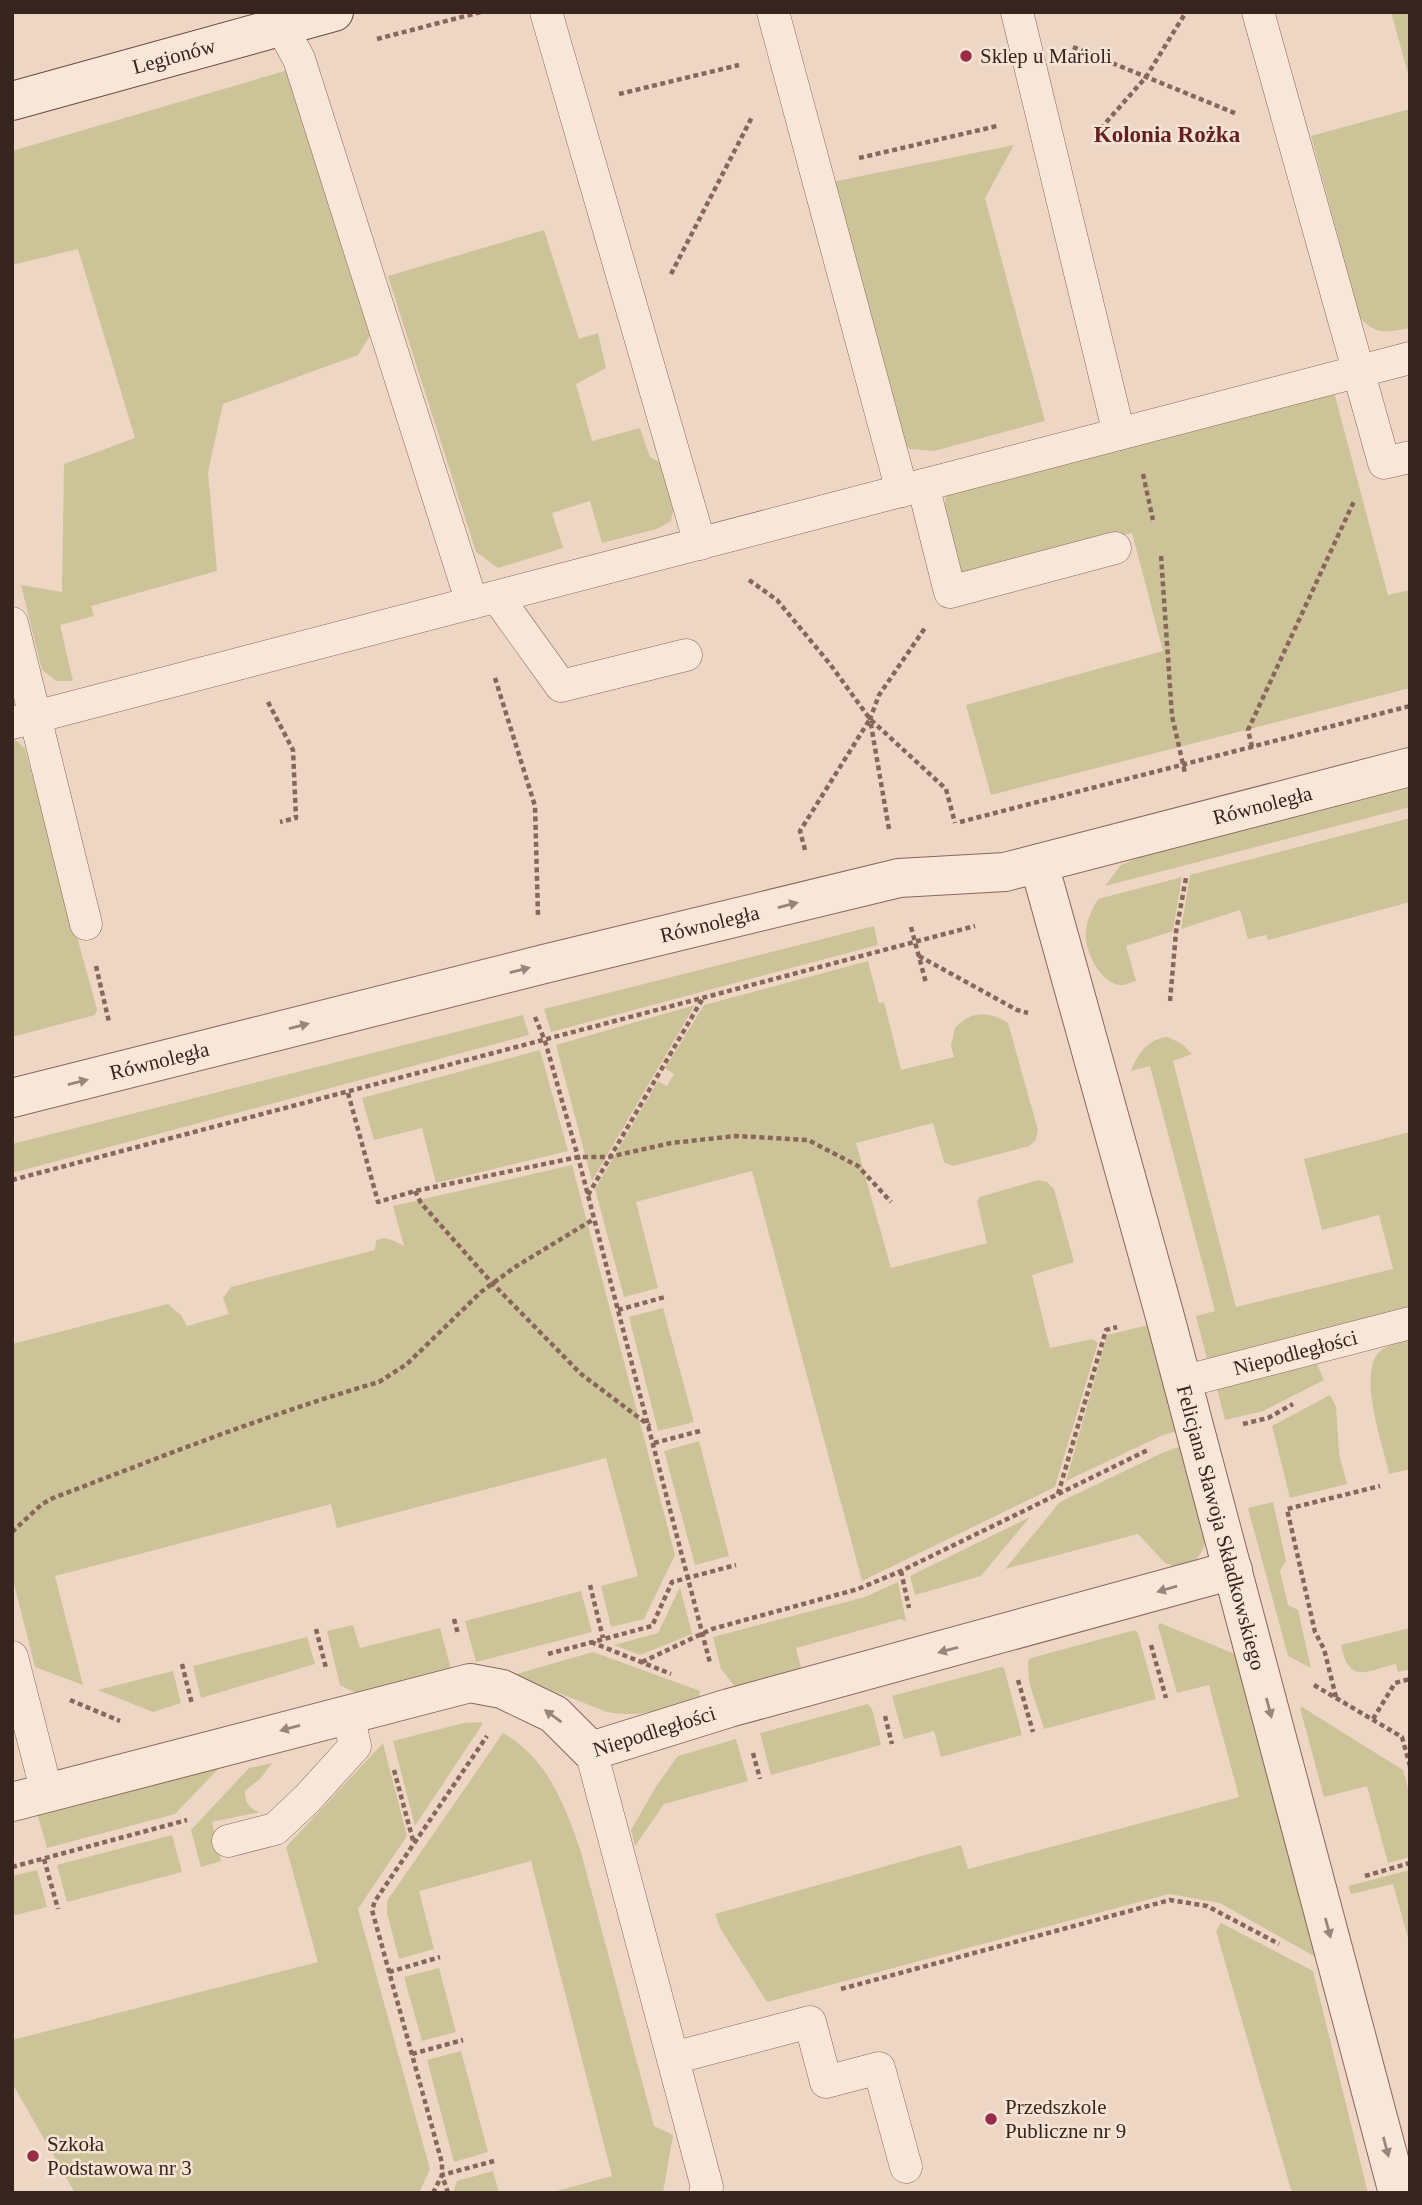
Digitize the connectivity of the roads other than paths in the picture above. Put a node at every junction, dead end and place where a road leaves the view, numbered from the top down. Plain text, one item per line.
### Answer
1 (334, 12) edge
2 (546, 12) edge
3 (773, 12) edge
4 (1258, 12) edge
5 (1019, 19) edge
6 (281, 26) junction
7 (12, 101) edge
8 (1410, 358) edge
9 (1359, 371) junction
10 (1126, 432) junction
11 (1397, 460) edge
12 (913, 488) junction
13 (700, 544) junction
14 (1115, 548) dead end
15 (485, 600) junction
16 (12, 624) edge
17 (686, 655) dead end
18 (24, 720) edge
19 (1410, 767) edge
20 (1039, 864) junction
21 (86, 924) dead end
22 (12, 1098) edge
23 (1410, 1323) edge
24 (1182, 1381) junction
25 (1233, 1570) junction
26 (12, 1657) edge
27 (348, 1714) junction
28 (591, 1751) junction
29 (30, 1798) edge
30 (228, 1841) dead end
31 (673, 2058) junction
32 (906, 2167) dead end
33 (705, 2193) edge
34 (1398, 2193) edge

1 - 6 street, Legionów
2 - 13 lane
3 - 12 lane
4 - 9 lane
5 - 10 lane
6 - 7 street, Legionów
6 - 15 lane
8 - 9 lane
9 - 10 lane
9 - 11 lane
10 - 12 lane
12 - 13 lane
12 - 14 lane
13 - 15 lane
15 - 17 lane
15 - 18 lane
16 - 18 lane
18 - 21 lane
19 - 20 street, Równoległa
22 -> 20 street, Równoległa
20 - 24 street, Felicjana Sławoja Składkowskiego
23 - 24 lane, Niepodległości
24 - 25 street, Felicjana Sławoja Składkowskiego
25 -> 28 street, Niepodległości
25 -> 34 street, Felicjana Sławoja Składkowskiego
26 - 29 lane
28 -> 27 street, Niepodległości
27 -> 29 street, Niepodległości
27 - 30 lane
28 - 31 lane
31 - 32 lane
31 - 33 lane

